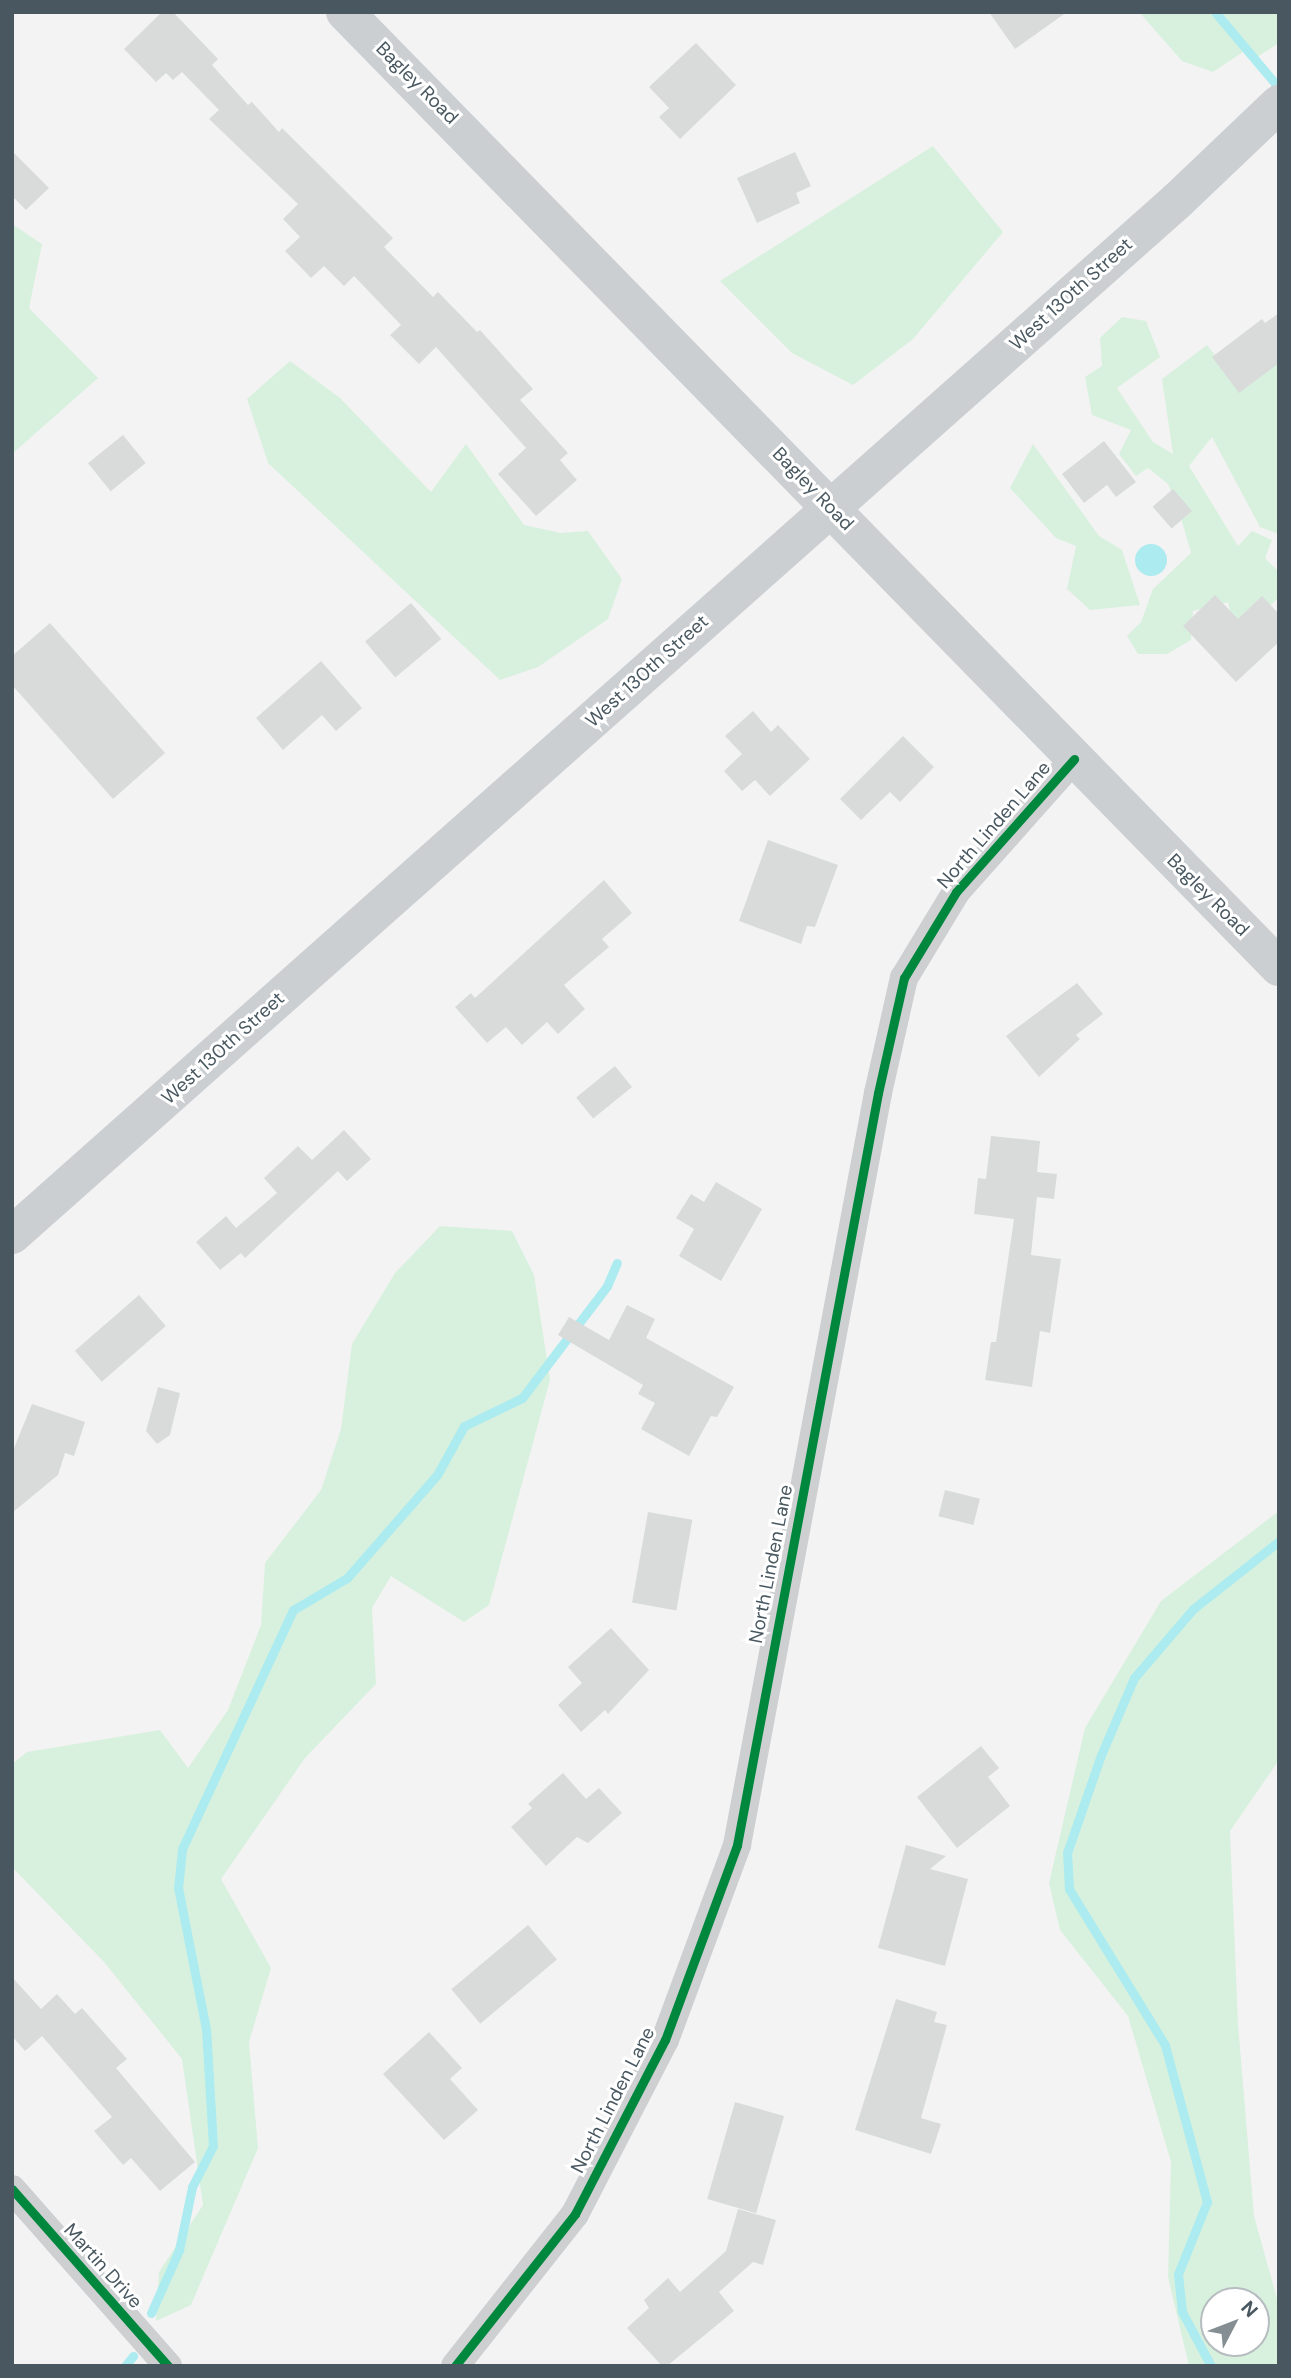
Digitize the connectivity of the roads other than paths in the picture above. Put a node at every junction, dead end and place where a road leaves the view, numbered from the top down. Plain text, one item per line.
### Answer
1 (345, 12) edge
2 (1269, 112) edge
3 (831, 508) junction
4 (1074, 759) junction
5 (1279, 967) edge
6 (12, 1235) edge
7 (12, 2189) edge
8 (168, 2366) edge
9 (455, 2366) edge

1 - 3 main road, Bagley Road
2 - 3 main road, West 130th Street
3 - 4 main road, Bagley Road
3 - 6 main road, West 130th Street
4 - 5 main road, Bagley Road
4 - 9 street, North Linden Lane
7 - 8 street, Martin Drive

